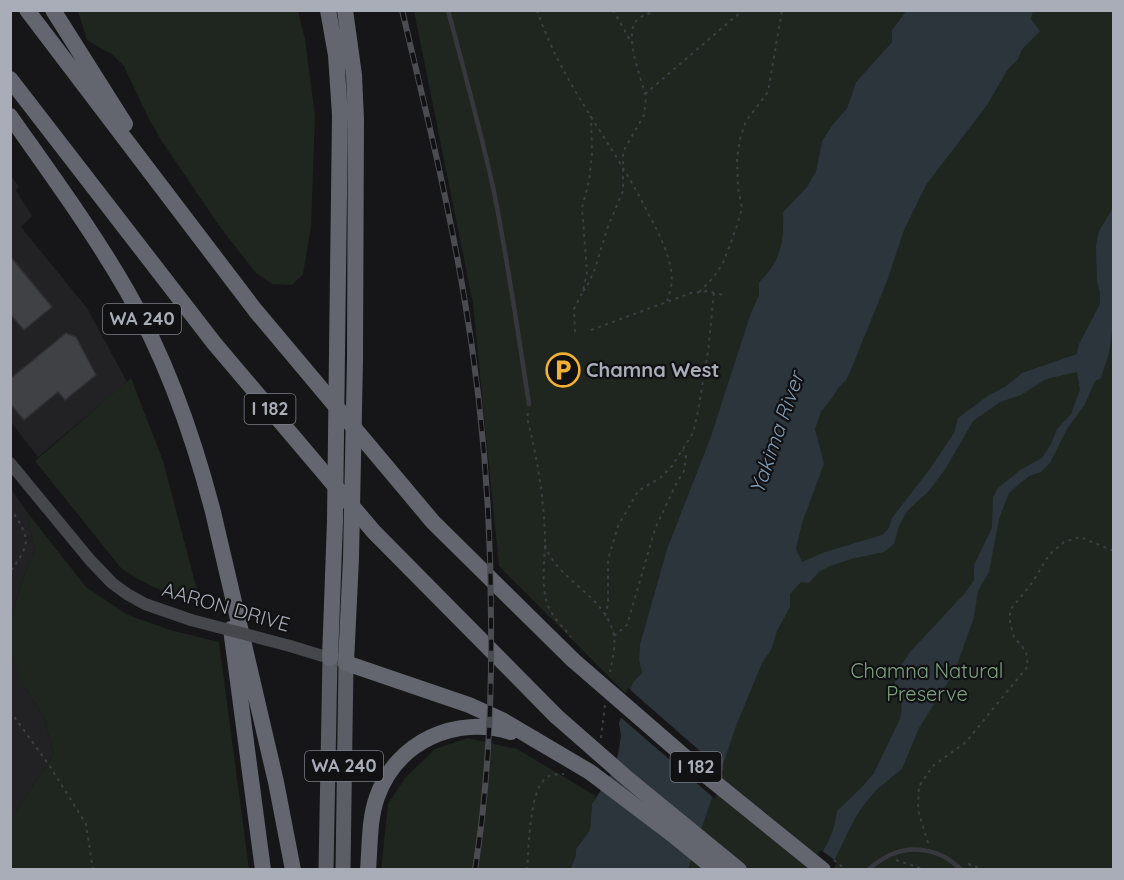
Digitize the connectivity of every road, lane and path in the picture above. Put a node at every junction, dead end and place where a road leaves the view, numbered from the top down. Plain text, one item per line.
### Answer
1 (27, 10) edge
2 (53, 10) edge
3 (328, 10) edge
4 (345, 10) edge
5 (448, 10) edge
6 (537, 10) edge
7 (613, 10) edge
8 (655, 10) edge
9 (743, 10) edge
10 (782, 10) edge
11 (630, 40) junction
12 (10, 79) edge
13 (645, 94) junction
14 (591, 114) junction
15 (10, 116) edge
16 (622, 164) junction
17 (166, 192) junction
18 (583, 291) junction
19 (699, 292) junction
20 (714, 292) junction
21 (723, 295) dead end
22 (667, 301) junction
23 (591, 330) dead end
24 (575, 332) dead end
25 (529, 404) joint
26 (683, 450) junction
27 (10, 463) edge
28 (10, 508) edge
29 (545, 545) junction
30 (222, 548) junction
31 (1113, 551) edge
32 (343, 558) junction
33 (10, 572) edge
34 (605, 616) junction
35 (614, 636) junction
36 (573, 639) dead end
37 (338, 661) junction
38 (609, 675) dead end
39 (606, 696) dead end
40 (10, 711) edge
41 (534, 739) junction
42 (600, 740) dead end
43 (566, 774) dead end
44 (930, 853) junction
45 (886, 855) junction
46 (93, 870) edge
47 (263, 870) edge
48 (292, 870) edge
49 (326, 870) edge
50 (343, 870) edge
51 (368, 870) edge
52 (526, 870) edge
53 (716, 870) edge
54 (739, 870) edge
55 (823, 870) edge
56 (868, 870) edge
57 (926, 870) edge
58 (962, 870) edge

1 - 17 highway, I 182
2 - 17 highway
3 - 32 highway, bridge
4 - 32 highway, WA 240, bridge
5 - 25 lane
6 - 14 path
7 - 11 path
8 - 11 path
9 - 13 path
10 - 19 path
11 - 13 path
12 - 54 highway, I 182, bridge
13 - 16 path
14 - 16 path
14 - 18 path
15 - 30 highway, WA 240
16 - 18 path
16 - 22 path
17 - 55 highway, I 182, bridge
18 - 24 path
19 - 20 path
19 - 22 path
20 - 21 path
20 - 26 path
22 - 23 path
25 - 29 path
26 - 34 path
26 - 35 path
27 - 37 main road, AARON DRIVE, bridge
28 - 33 path
29 - 34 path
29 - 36 path
30 - 47 highway
30 - 48 highway, WA 240
31 - 44 path
32 - 37 highway, WA 240
34 - 35 path
35 - 38 path
37 - 41 highway
37 - 49 highway
37 - 50 highway, WA 240
39 - 42 path
40 - 46 path
41 - 51 highway
41 - 53 highway, bridge
43 - 52 path
44 - 45 lane
44 - 58 lane
45 - 56 lane
45 - 57 path

